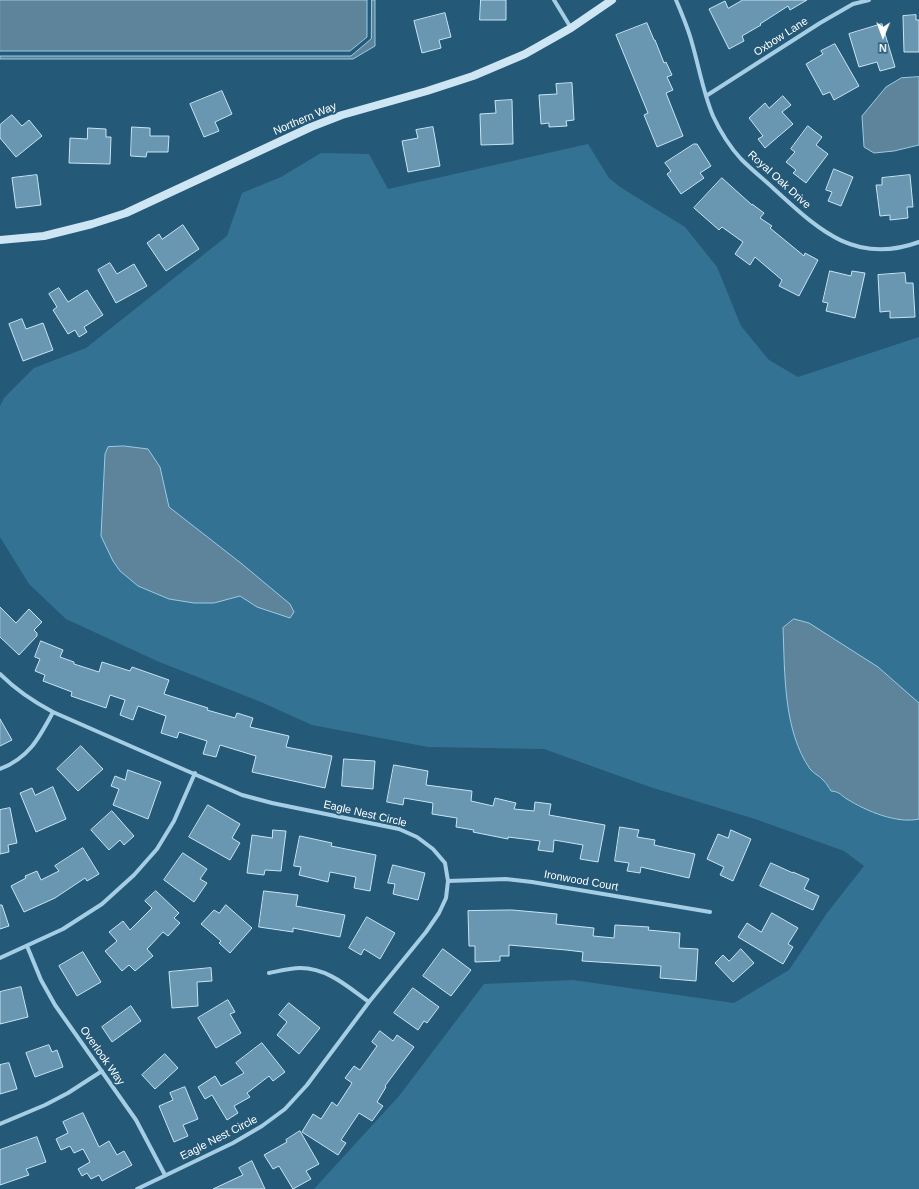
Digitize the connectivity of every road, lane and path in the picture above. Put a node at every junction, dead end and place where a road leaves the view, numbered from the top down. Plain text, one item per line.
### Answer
1 (554, 0) edge
2 (612, 0) edge
3 (676, 0) edge
4 (869, 0) edge
5 (571, 28) junction
6 (706, 96) junction
7 (0, 240) edge
8 (919, 242) edge
9 (0, 674) edge
10 (53, 712) junction
11 (0, 769) edge
12 (195, 773) junction
13 (448, 881) junction
14 (710, 912) dead end
15 (27, 946) junction
16 (0, 958) edge
17 (269, 973) dead end
18 (369, 1002) junction
19 (102, 1071) junction
20 (0, 1124) edge
21 (165, 1175) junction
22 (137, 1189) edge

1 - 5 street
2 - 5 street, Northern Way
3 - 6 street, Royal Oak Drive
4 - 6 street, Oxbow Lane
5 - 7 street, Northern Way
6 - 8 street, Royal Oak Drive
9 - 10 street, Eagle Nest Circle
10 - 11 street
10 - 12 street, Eagle Nest Circle
12 - 13 street, Eagle Nest Circle
12 - 15 street
13 - 14 street, Ironwood Court
13 - 18 street, Eagle Nest Circle
15 - 16 street
15 - 19 street, Overlook Way
17 - 18 street
18 - 21 street, Eagle Nest Circle
19 - 20 street
19 - 21 street, Overlook Way
21 - 22 street, Eagle Nest Circle

